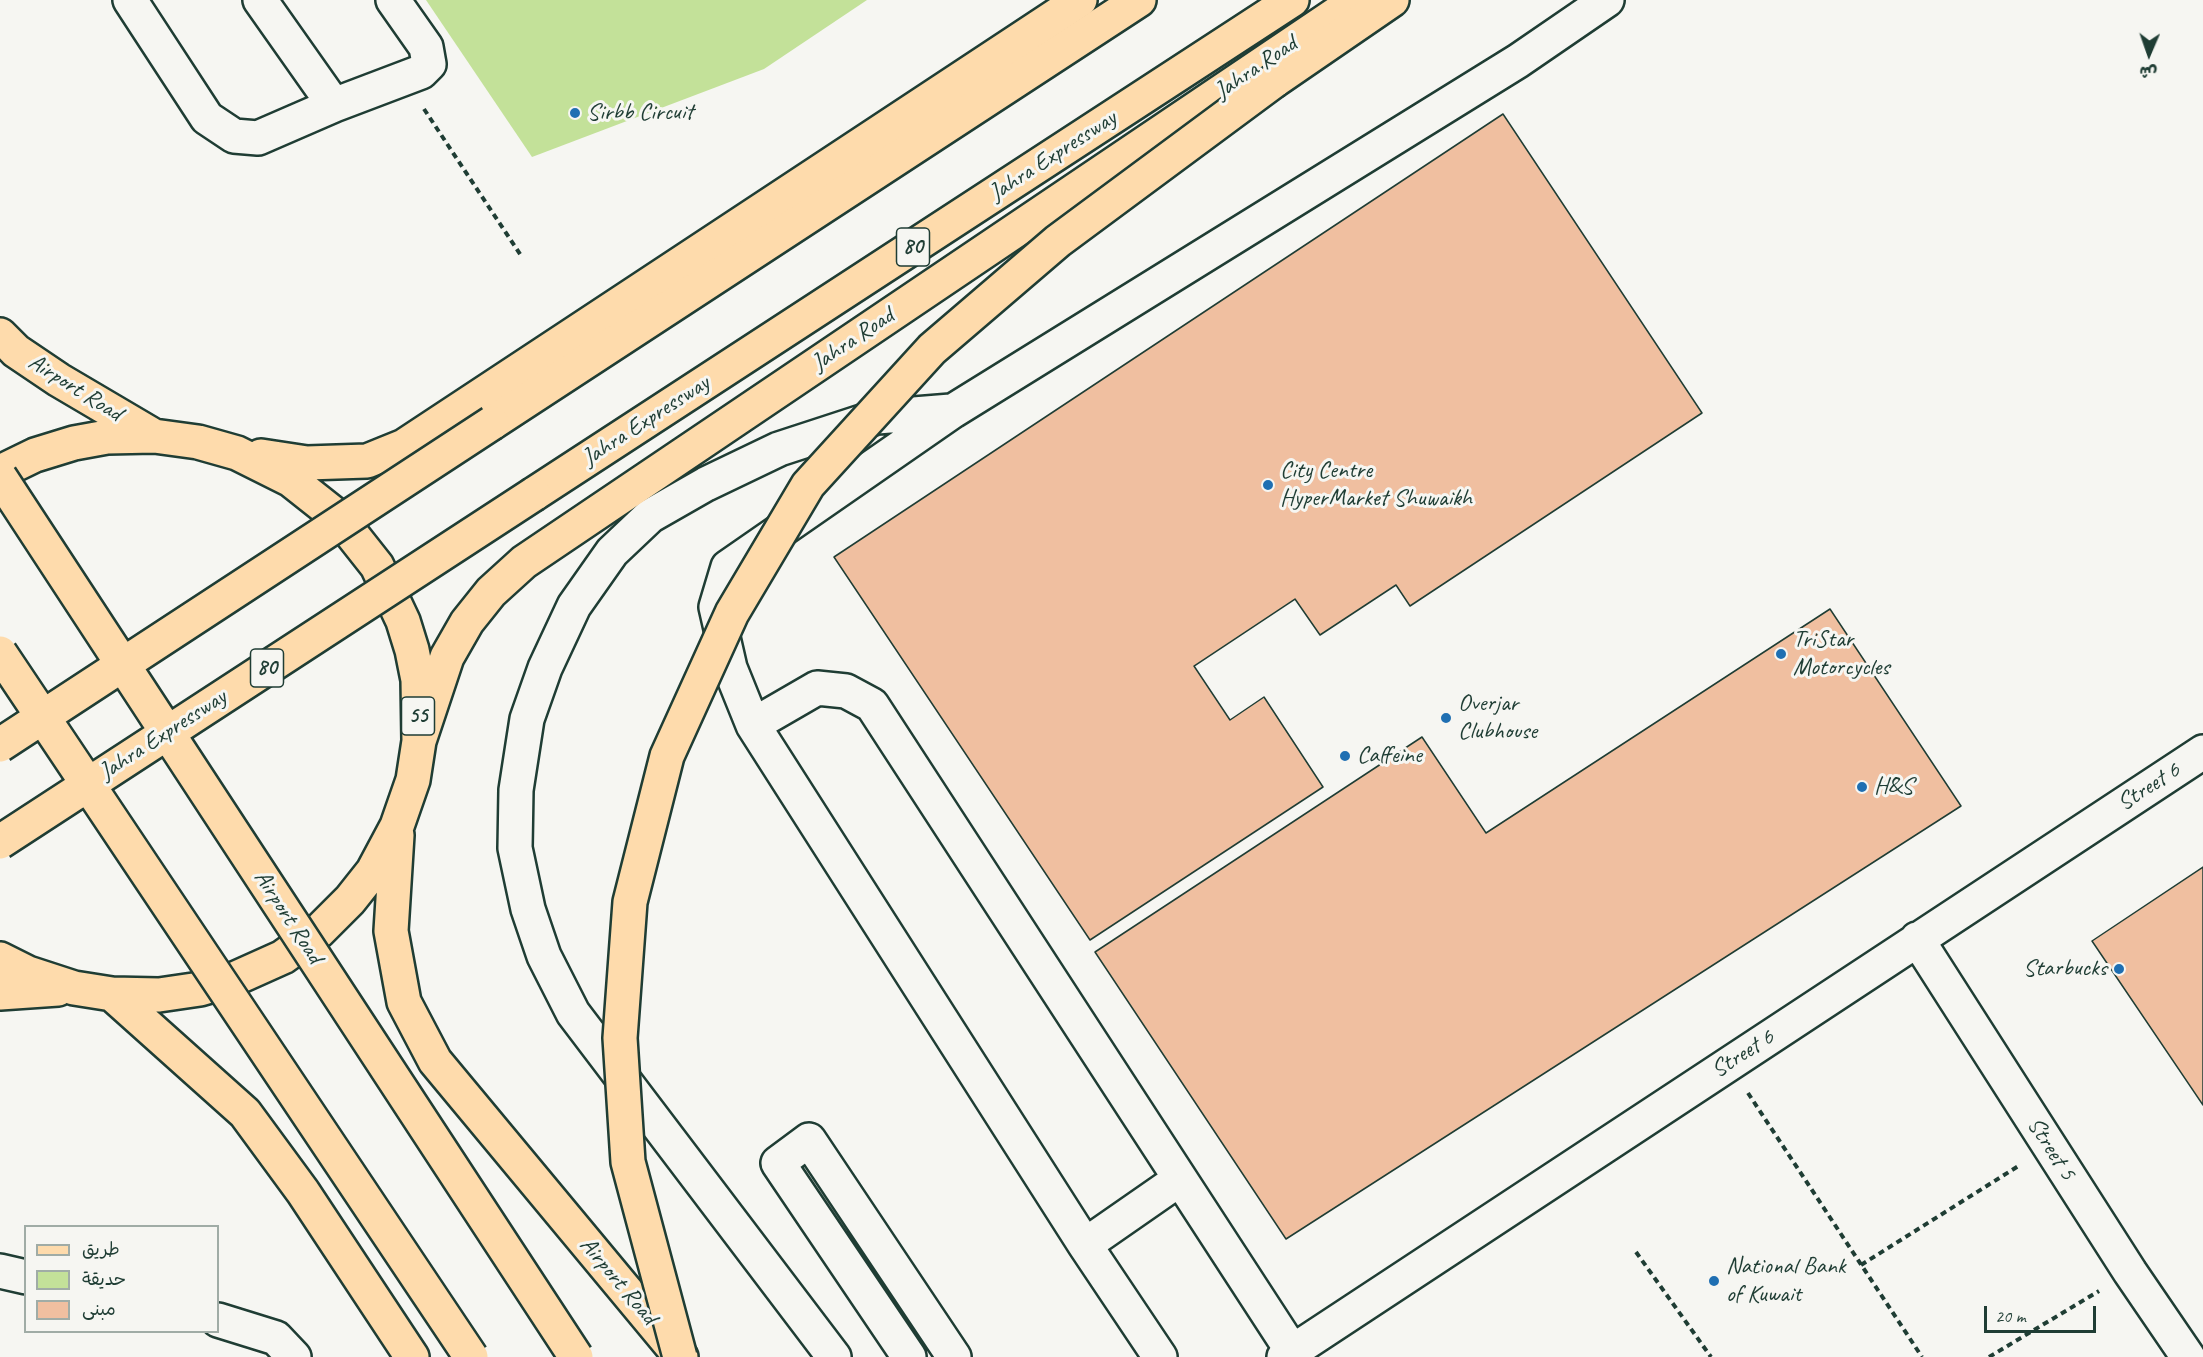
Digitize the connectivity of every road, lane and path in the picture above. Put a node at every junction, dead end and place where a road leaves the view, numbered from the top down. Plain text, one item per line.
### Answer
1 (130, 0) edge
2 (260, 0) edge
3 (393, 0) edge
4 (1080, 0) edge
5 (1139, 0) edge
6 (1292, 0) edge
7 (1357, 0) edge
8 (1392, 0) edge
9 (1607, 0) edge
10 (404, 79) junction
11 (334, 105) junction
12 (522, 256) dead end
13 (0, 335) edge
14 (953, 411) junction
15 (154, 436) junction
16 (237, 453) junction
17 (0, 474) edge
18 (0, 653) edge
19 (753, 725) junction
20 (419, 741) junction
21 (0, 745) edge
22 (2203, 752) edge
23 (2203, 773) edge
24 (397, 826) junction
25 (0, 842) edge
26 (2028, 877) junction
27 (1921, 946) junction
28 (0, 958) edge
29 (74, 988) junction
30 (0, 993) edge
31 (112, 994) junction
32 (1738, 1077) junction
33 (2050, 1146) junction
34 (1180, 1179) junction
35 (1086, 1245) junction
36 (1636, 1252) dead end
37 (1861, 1265) junction
38 (0, 1271) edge
39 (2130, 1272) junction
40 (24, 1277) edge
41 (219, 1320) edge
42 (1298, 1356) edge
43 (294, 1357) edge
44 (412, 1357) edge
45 (471, 1357) edge
46 (576, 1357) edge
47 (680, 1357) edge
48 (834, 1357) edge
49 (909, 1357) edge
50 (954, 1357) edge
51 (1160, 1357) edge
52 (1711, 1357) edge
53 (1922, 1357) edge
54 (1989, 1357) edge
55 (2188, 1357) edge

1 - 11 street
2 - 11 street
3 - 10 street
4 - 16 main road
5 - 21 main road, bridge
6 - 25 main road, Jahra Expressway / 80, bridge
7 - 20 main road, Jahra Road
8 - 47 main road, bridge
9 - 14 street
10 - 11 street
10 - 12 path
13 - 15 main road, Airport Road
14 - 19 street
14 - 48 street
15 - 16 main road, 55
15 - 17 main road, 55
16 - 20 main road, 55
17 - 46 main road, Airport Road / 55, bridge
18 - 45 main road, bridge
19 - 34 street
19 - 35 street
20 - 24 main road, 55
22 - 26 street, Street 6
23 - 26 street, Street 6
24 - 31 main road, 55
24 - 47 main road, Airport Road / 55
26 - 27 street, Street 6
27 - 32 street, Street 6
27 - 33 street, Street 5
27 - 42 street, Street 6
28 - 29 main road, 55
29 - 30 main road
29 - 31 main road, 55
31 - 44 main road
32 - 37 path
32 - 42 street, Street 6
33 - 37 path
33 - 39 street, Street 5
34 - 35 street
34 - 42 street
35 - 51 street
36 - 52 path
37 - 53 path
38 - 40 street
39 - 54 path
39 - 55 street, Street 5
41 - 43 street
49 - 50 street

